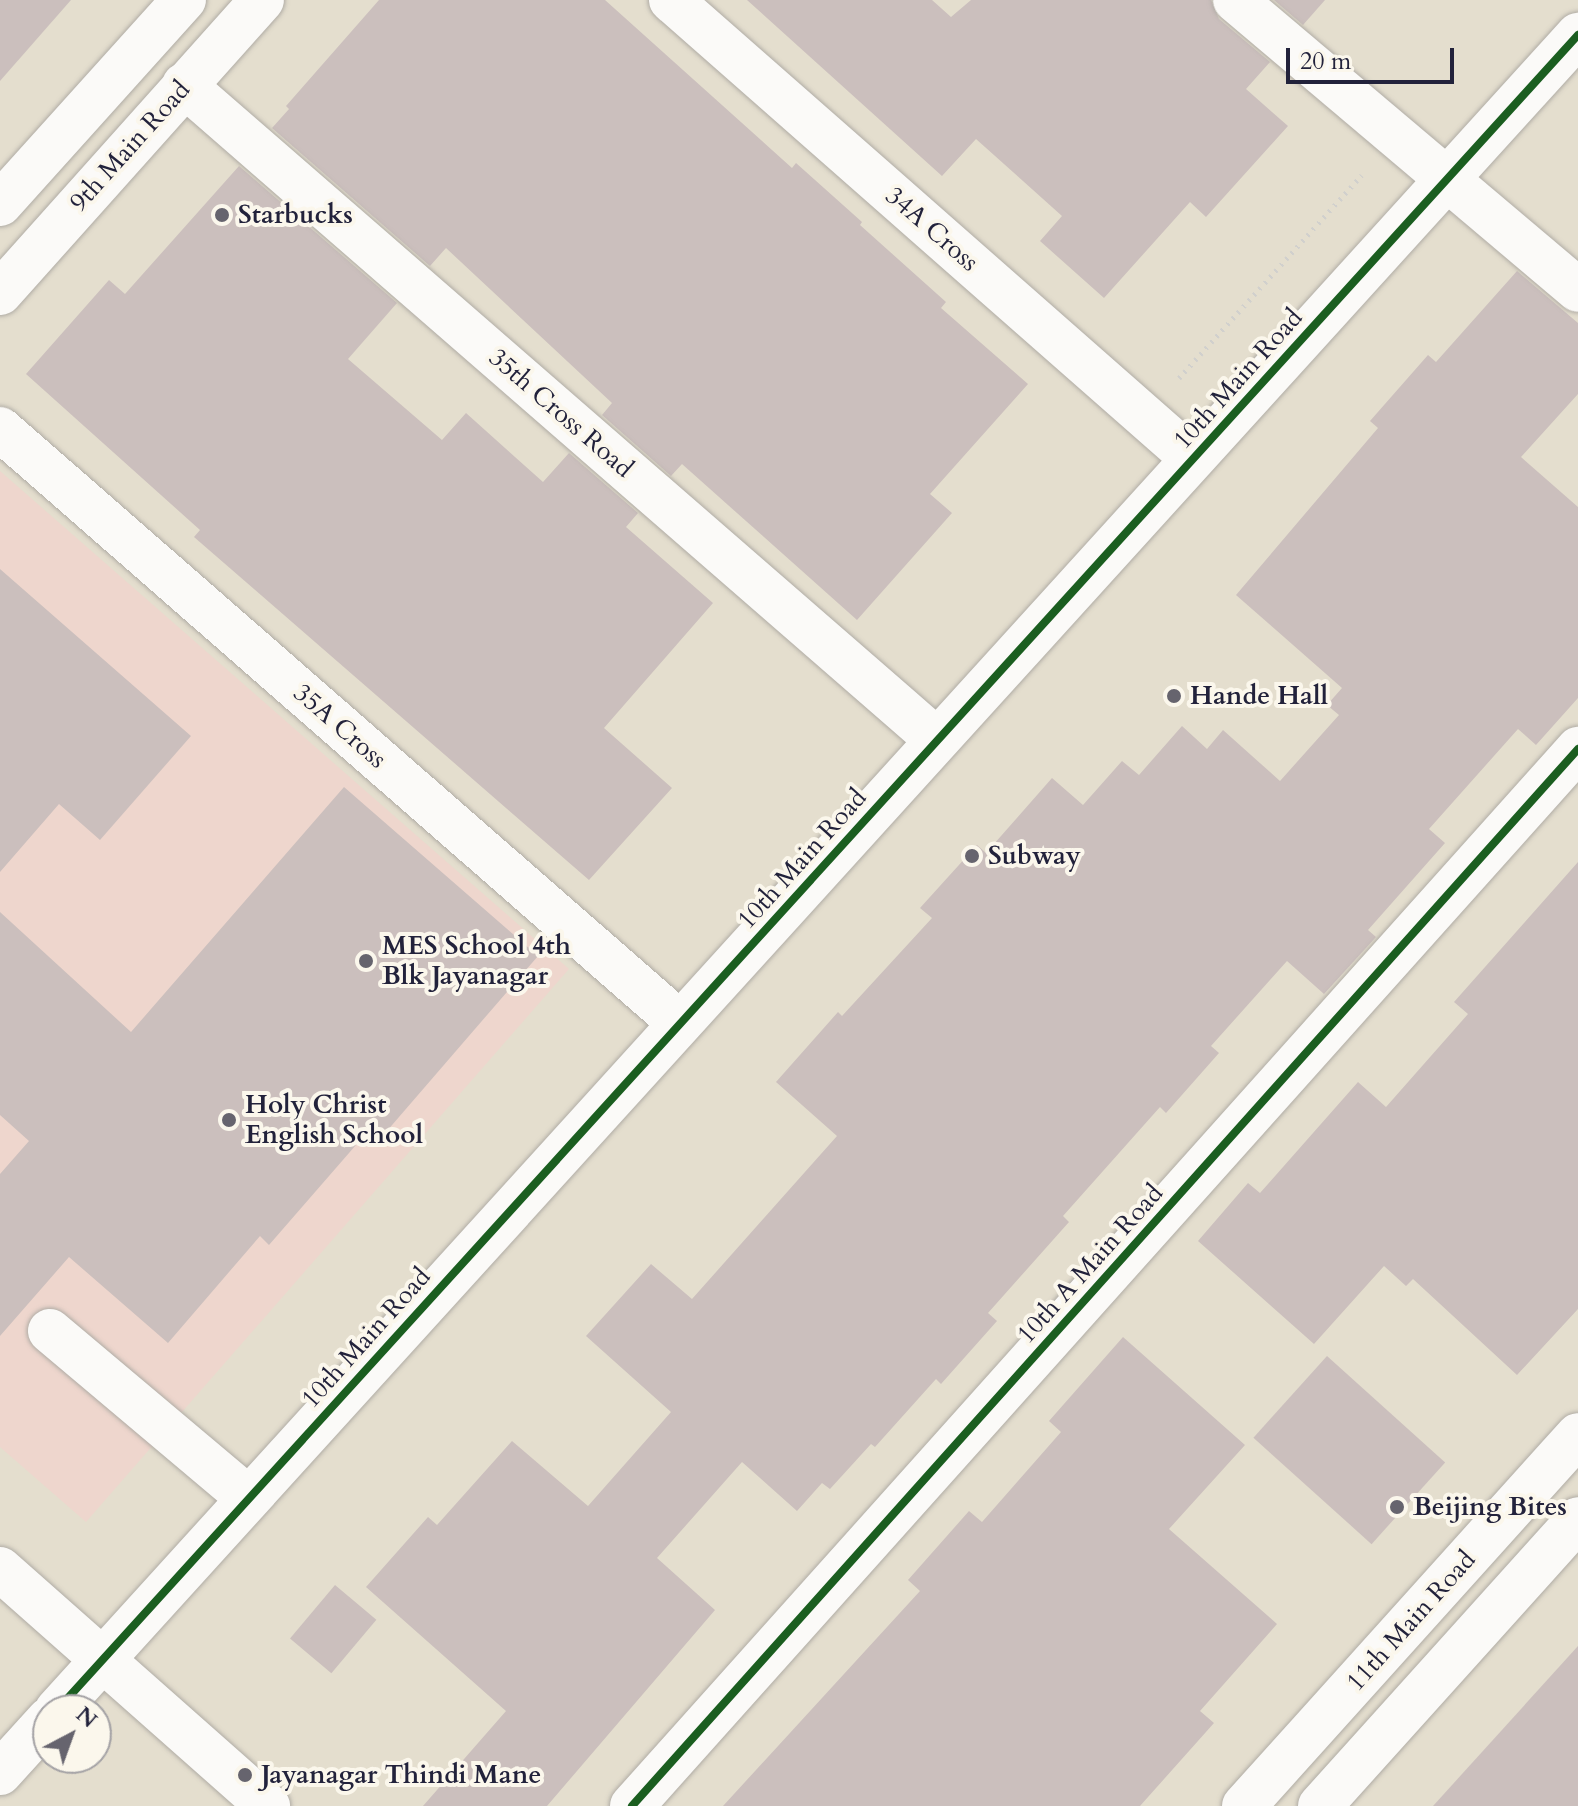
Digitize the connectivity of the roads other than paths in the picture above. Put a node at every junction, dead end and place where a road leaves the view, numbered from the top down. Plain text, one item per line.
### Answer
1 (184, 0) edge
2 (262, 0) edge
3 (671, 0) edge
4 (1235, 0) edge
5 (1578, 35) edge
6 (184, 85) junction
7 (1448, 178) junction
8 (0, 204) edge
9 (1578, 290) edge
10 (0, 293) edge
11 (0, 429) edge
12 (1192, 458) junction
13 (937, 740) junction
14 (1578, 749) edge
15 (680, 1023) junction
16 (50, 1331) dead end
17 (1578, 1435) edge
18 (248, 1498) junction
19 (1578, 1519) edge
20 (0, 1569) edge
21 (102, 1660) junction
22 (71, 1694) edge
23 (32, 1738) edge
24 (0, 1773) edge
25 (268, 1806) edge
26 (632, 1806) edge
27 (1244, 1806) edge
28 (1320, 1806) edge

1 - 8 street
2 - 6 street, 9th Main Road
3 - 12 street, 34A Cross
4 - 7 street
5 - 7 street, 10th Main Road
6 - 10 street, 9th Main Road
6 - 13 street, 35th Cross Road
7 - 9 street
7 - 12 street, 10th Main Road
11 - 15 street, 35A Cross
12 - 13 street, 10th Main Road
13 - 15 street, 10th Main Road
14 - 26 street, 10th A Main Road
15 - 18 street, 10th Main Road
16 - 18 street
17 - 27 street, 11th Main Road
18 - 21 street, 10th Main Road
19 - 28 street
20 - 21 street
21 - 22 street, 10th Main Road
21 - 25 street
23 - 24 street

